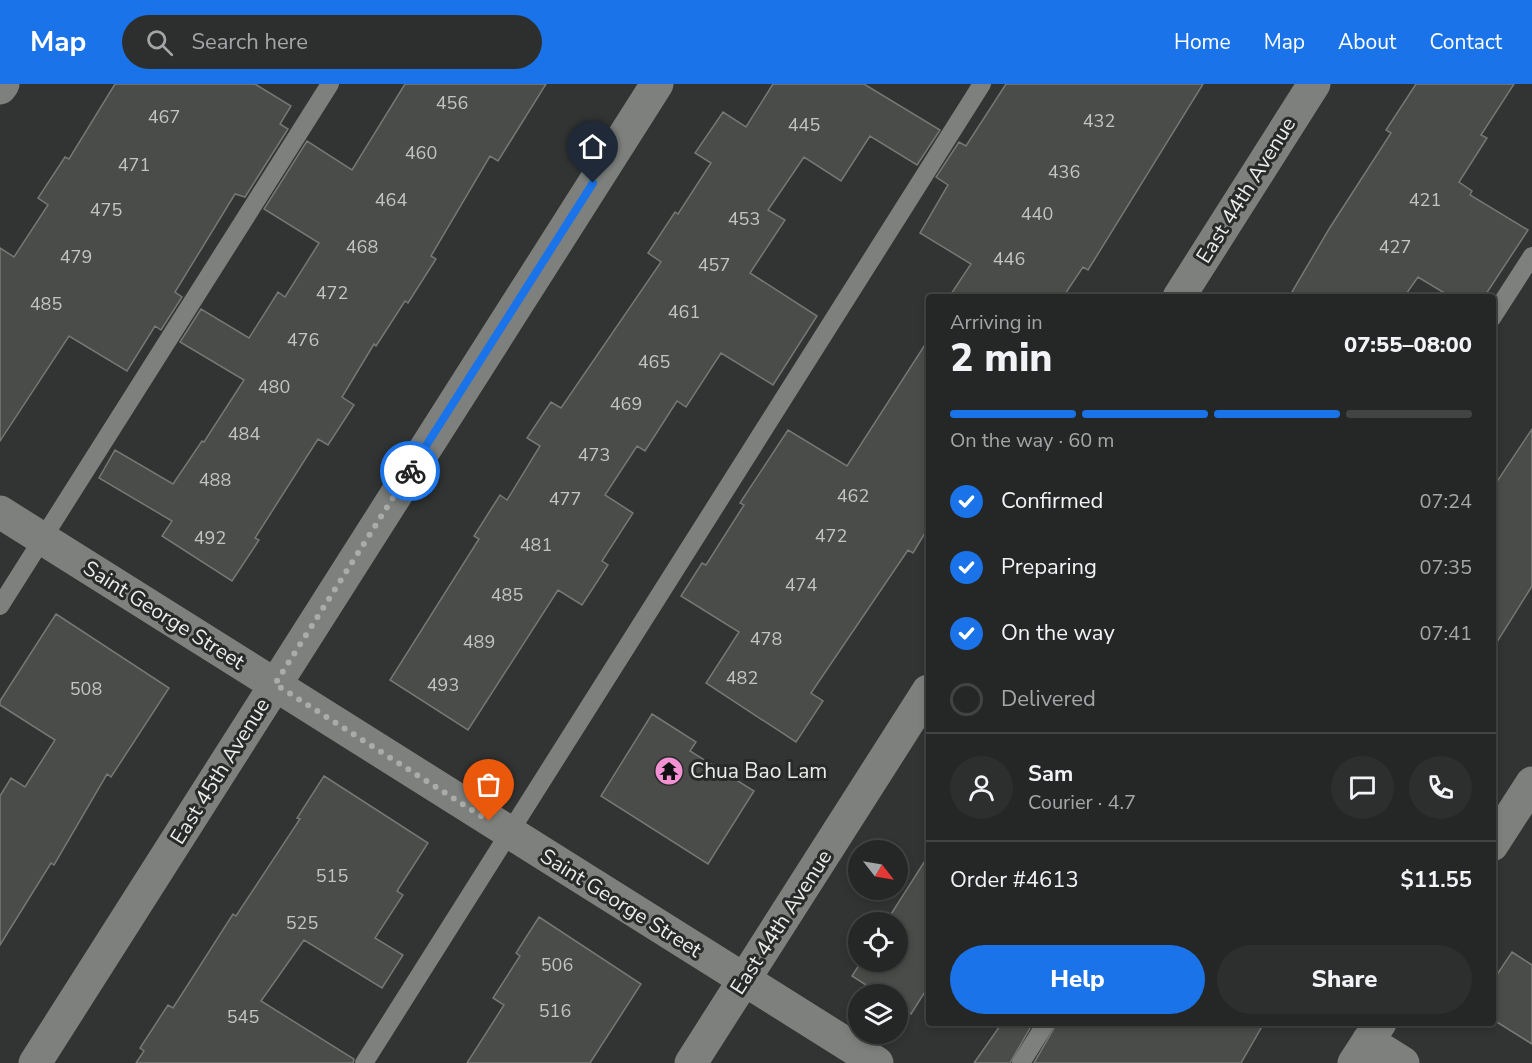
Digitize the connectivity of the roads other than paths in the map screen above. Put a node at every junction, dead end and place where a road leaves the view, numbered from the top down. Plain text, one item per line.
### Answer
1 (3, 84) edge
2 (330, 84) edge
3 (657, 84) edge
4 (982, 84) edge
5 (1314, 84) edge
6 (0, 88) edge
7 (1532, 256) edge
8 (1181, 294) edge
9 (1496, 312) edge
10 (0, 512) edge
11 (42, 539) junction
12 (0, 606) edge
13 (275, 684) junction
14 (926, 694) edge
15 (1532, 783) edge
16 (508, 833) junction
17 (1496, 839) edge
18 (744, 980) junction
19 (1044, 1026) edge
20 (1368, 1042) edge
21 (35, 1063) edge
22 (364, 1063) edge
23 (691, 1063) edge
24 (877, 1063) edge
25 (1021, 1063) edge
26 (1403, 1063) edge

1 - 6 street
2 - 11 lane
3 - 13 street, East 45th Avenue
4 - 16 lane
5 - 8 street, East 44th Avenue
7 - 9 lane
10 - 11 street, Saint George Street
11 - 12 lane
11 - 13 street, Saint George Street
13 - 16 street, Saint George Street
13 - 21 street, East 45th Avenue
14 - 18 street, East 44th Avenue
15 - 17 street
16 - 18 street, Saint George Street
16 - 22 lane
18 - 23 street, East 44th Avenue
18 - 24 street, Saint George Street
19 - 25 lane
20 - 26 street

